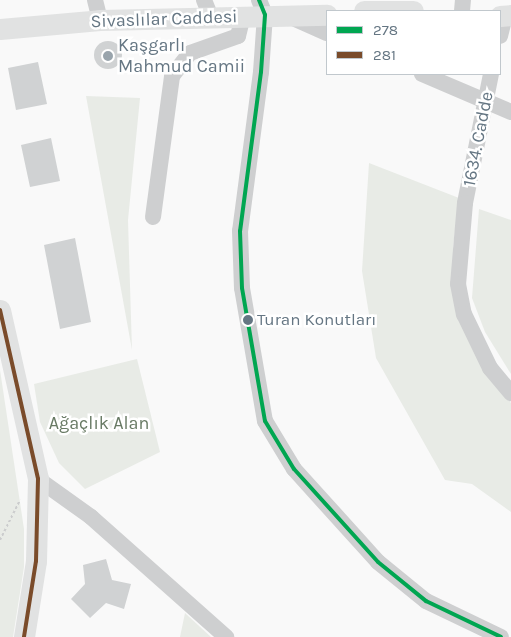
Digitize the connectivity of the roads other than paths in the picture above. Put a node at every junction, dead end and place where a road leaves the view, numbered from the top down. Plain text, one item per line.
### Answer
1 (374, 7) edge
2 (262, 8) edge
3 (208, 9) edge
4 (98, 10) edge
5 (403, 10) edge
6 (326, 15) edge
7 (244, 16) junction
8 (295, 19) junction
9 (0, 29) edge
10 (326, 33) edge
11 (424, 75) edge
12 (491, 75) edge
13 (484, 101) junction
14 (511, 112) edge
15 (153, 217) dead end
16 (0, 310) edge
17 (511, 393) edge
18 (38, 478) junction
19 (24, 637) edge
20 (226, 637) edge
21 (500, 637) edge

1 - 5 main road
2 - 7 main road, Sivaslılar Caddesi
2 - 8 main road, Sivaslılar Caddesi
2 - 21 street
3 - 4 main road, Sivaslılar Caddesi
3 - 7 main road, Sivaslılar Caddesi
4 - 9 main road, Sivaslılar Caddesi
6 - 8 main road, Sivaslılar Caddesi
7 - 15 street
8 - 10 street
11 - 13 street
12 - 13 street, 1634. Cadde
13 - 14 street
13 - 17 street, 1634. Cadde
16 - 18 main road
18 - 19 main road
18 - 20 street

